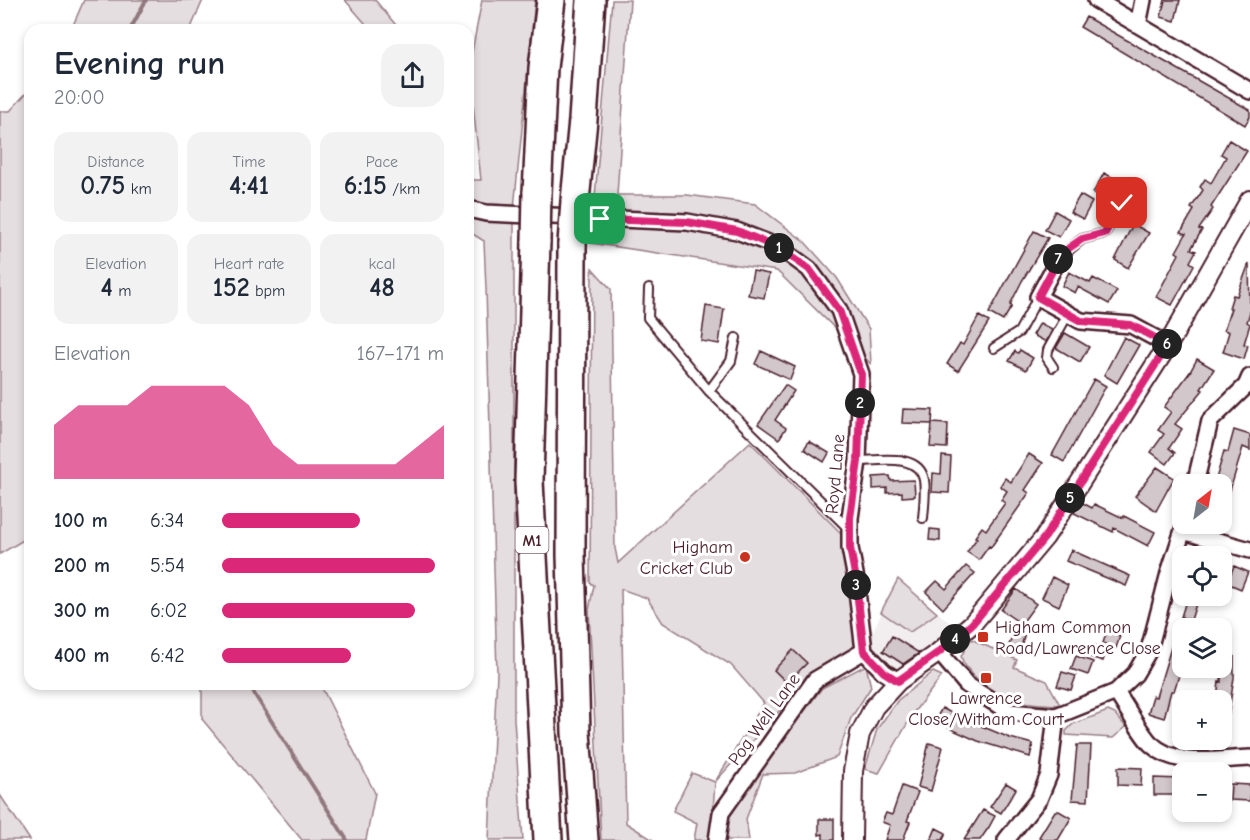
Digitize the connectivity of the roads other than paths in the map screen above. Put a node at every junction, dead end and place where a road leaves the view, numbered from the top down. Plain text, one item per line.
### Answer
1 (551, 0) edge
2 (591, 0) edge
3 (1096, 0) edge
4 (1143, 0) edge
5 (1138, 25) junction
6 (1250, 91) edge
7 (1122, 203) dead end
8 (1248, 209) edge
9 (474, 210) edge
10 (1059, 258) joint
11 (649, 289) dead end
12 (1038, 297) junction
13 (1068, 314) junction
14 (736, 338) dead end
15 (1168, 345) junction
16 (994, 348) dead end
17 (1053, 367) dead end
18 (1250, 377) edge
19 (709, 391) junction
20 (858, 461) junction
21 (1197, 474) edge
22 (923, 518) dead end
23 (850, 530) junction
24 (1182, 534) edge
25 (1204, 534) edge
26 (1250, 550) edge
27 (864, 651) junction
28 (939, 652) junction
29 (898, 681) junction
30 (1116, 692) junction
31 (1056, 716) junction
32 (1250, 754) edge
33 (548, 840) edge
34 (584, 840) edge
35 (717, 840) edge
36 (852, 840) edge
37 (1006, 840) edge

1 - 33 highway, M1, bridge
2 - 34 highway, M1, bridge
3 - 5 street
4 - 5 street
5 - 6 street
7 - 10 lane
8 - 15 street
9 - 20 street, Royd Lane
10 - 12 street
11 - 19 lane
12 - 13 street
12 - 16 lane
13 - 15 street
13 - 17 lane
14 - 19 lane
15 - 28 street
18 - 21 street
19 - 23 lane
20 - 22 lane
20 - 23 street, Royd Lane
23 - 27 street, Royd Lane
24 - 30 street
25 - 26 street
27 - 29 street
27 - 35 street, Pog Well Lane
28 - 29 street
28 - 31 street
29 - 36 street
30 - 31 street
30 - 32 street
31 - 37 street

